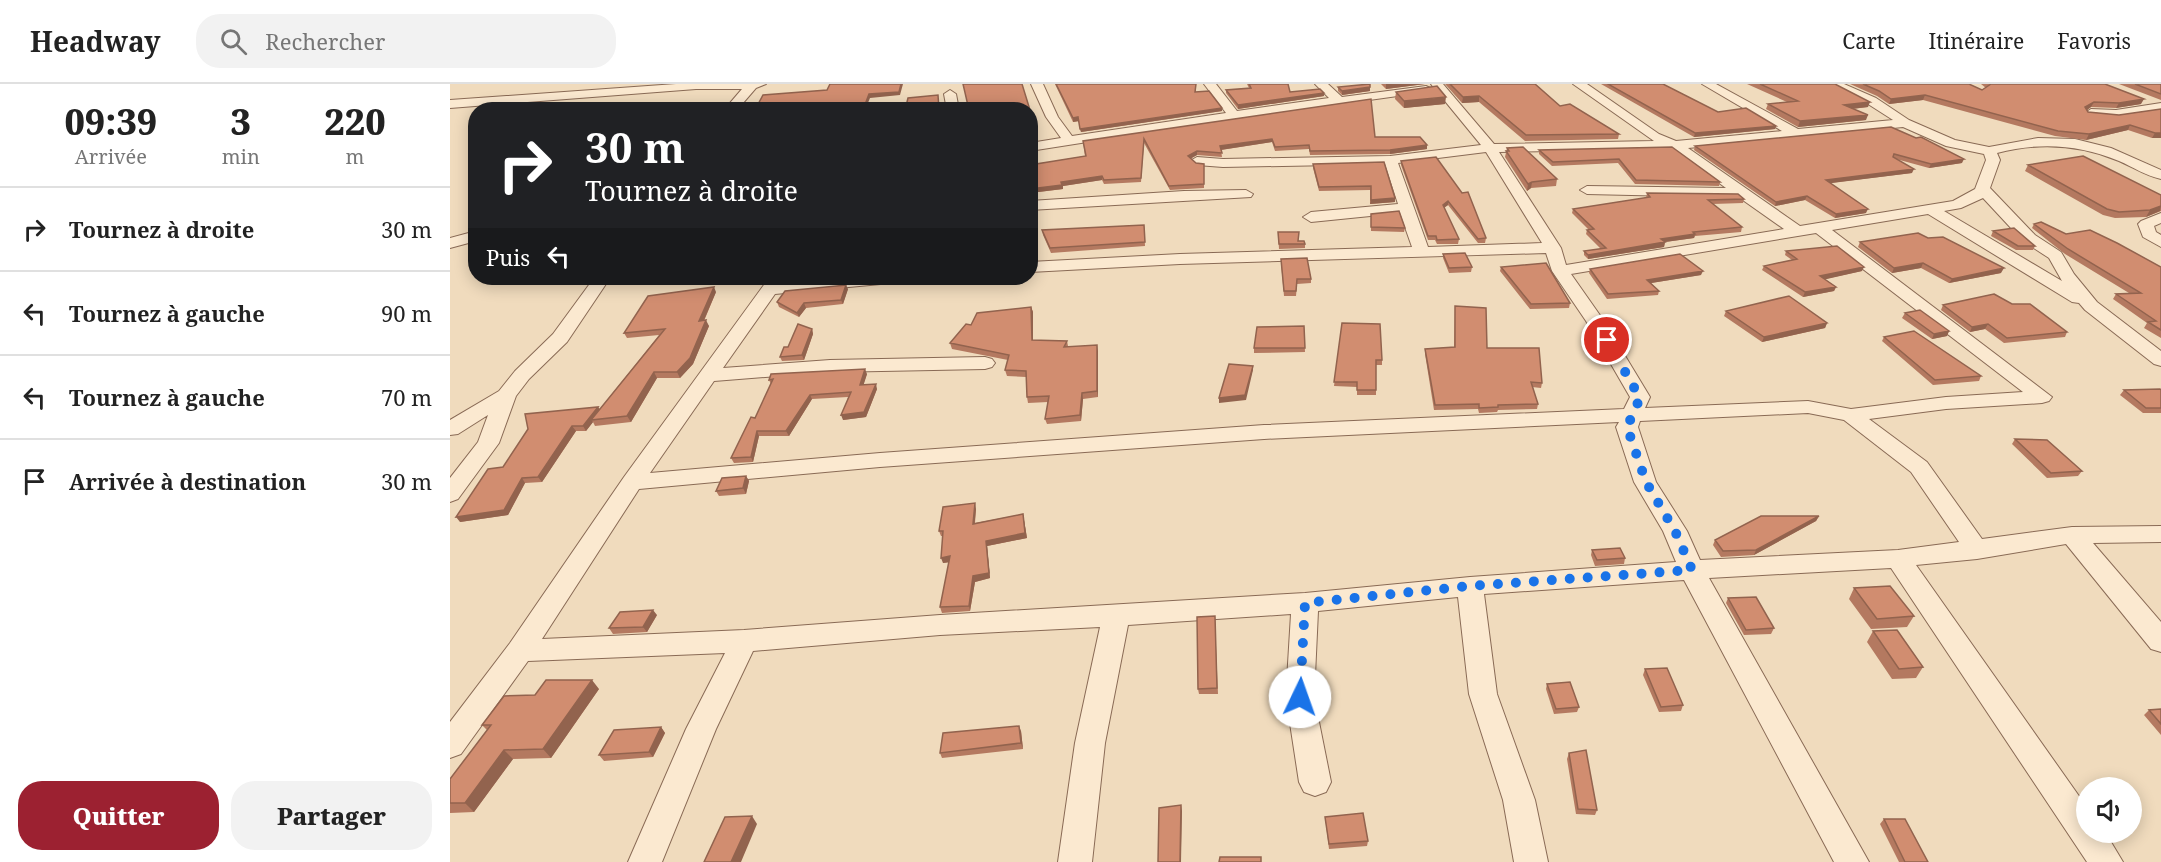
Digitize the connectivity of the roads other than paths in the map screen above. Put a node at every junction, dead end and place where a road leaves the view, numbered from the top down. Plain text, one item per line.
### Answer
1 (1037, 84) edge
2 (1210, 84) edge
3 (1321, 84) edge
4 (1579, 84) edge
5 (1708, 84) edge
6 (1835, 84) edge
7 (755, 85) edge
8 (1438, 86) edge
9 (950, 94) dead end
10 (2141, 98) edge
11 (1339, 101) junction
12 (477, 102) edge
13 (738, 102) edge
14 (952, 102) edge
15 (468, 103) edge
16 (450, 104) edge
17 (2161, 106) edge
18 (2091, 113) edge
19 (1234, 115) junction
20 (1905, 123) junction
21 (1797, 134) junction
22 (1069, 141) junction
23 (1675, 145) junction
24 (1038, 146) edge
25 (1490, 148) junction
26 (1989, 151) junction
27 (1390, 160) junction
28 (1197, 161) edge
29 (1223, 163) junction
30 (2159, 173) edge
31 (1587, 190) dead end
32 (1984, 190) junction
33 (1740, 192) junction
34 (1215, 193) junction
35 (1246, 194) dead end
36 (1038, 205) edge
37 (1406, 208) junction
38 (1933, 211) junction
39 (1311, 217) dead end
40 (2161, 218) edge
41 (1820, 228) junction
42 (1798, 231) junction
43 (468, 238) edge
44 (2161, 242) edge
45 (450, 243) edge
46 (1553, 248) junction
47 (1421, 251) junction
48 (1038, 267) edge
49 (1560, 271) junction
50 (597, 285) edge
51 (772, 285) edge
52 (2091, 306) junction
53 (2161, 360) edge
54 (985, 363) dead end
55 (709, 375) junction
56 (506, 395) junction
57 (1632, 414) junction
58 (1851, 415) junction
59 (450, 429) edge
60 (632, 482) junction
61 (450, 494) edge
62 (2161, 534) edge
63 (2072, 535) junction
64 (1977, 550) junction
65 (1898, 559) junction
66 (1692, 570) junction
67 (1470, 586) junction
68 (1305, 603) junction
69 (1116, 616) junction
70 (744, 641) junction
71 (2161, 641) edge
72 (520, 651) junction
73 (450, 745) edge
74 (1315, 782) dead end
75 (645, 862) edge
76 (1075, 862) edge
77 (1531, 862) edge
78 (1852, 862) edge
79 (2106, 862) edge

1 - 22 street
2 - 19 street
3 - 11 street
4 - 23 street
5 - 21 street
6 - 20 street
7 - 12 street
7 - 13 street
8 - 11 street
8 - 25 street
9 - 14 street
10 - 17 street
11 - 19 street
15 - 16 street
17 - 18 street
19 - 22 street
20 - 21 street
20 - 26 street
21 - 23 street
22 - 24 street
23 - 25 street
23 - 33 street
25 - 27 street
25 - 46 street
26 - 30 street
26 - 32 street
27 - 29 street
27 - 37 street
28 - 29 street
29 - 34 street
31 - 33 street
32 - 38 street
32 - 52 street
33 - 42 street
34 - 35 street
34 - 36 street
37 - 39 street
37 - 47 street
38 - 41 street
38 - 52 street
40 - 44 street
41 - 42 street
41 - 58 street
42 - 49 street
43 - 45 street
46 - 47 street
46 - 49 street
47 - 48 street
49 - 57 street
50 - 56 street
51 - 55 street
52 - 53 street
54 - 55 street
55 - 60 street
56 - 59 street
56 - 61 street
57 - 58 street
57 - 60 street
57 - 66 street
58 - 64 street
60 - 72 street
62 - 63 street
63 - 64 street
63 - 71 street
64 - 65 street
65 - 66 street
65 - 79 street
66 - 67 street
66 - 78 street
67 - 68 street
67 - 77 street
68 - 69 street
68 - 74 street
69 - 70 street
69 - 76 street
70 - 72 street
70 - 75 street
72 - 73 street

